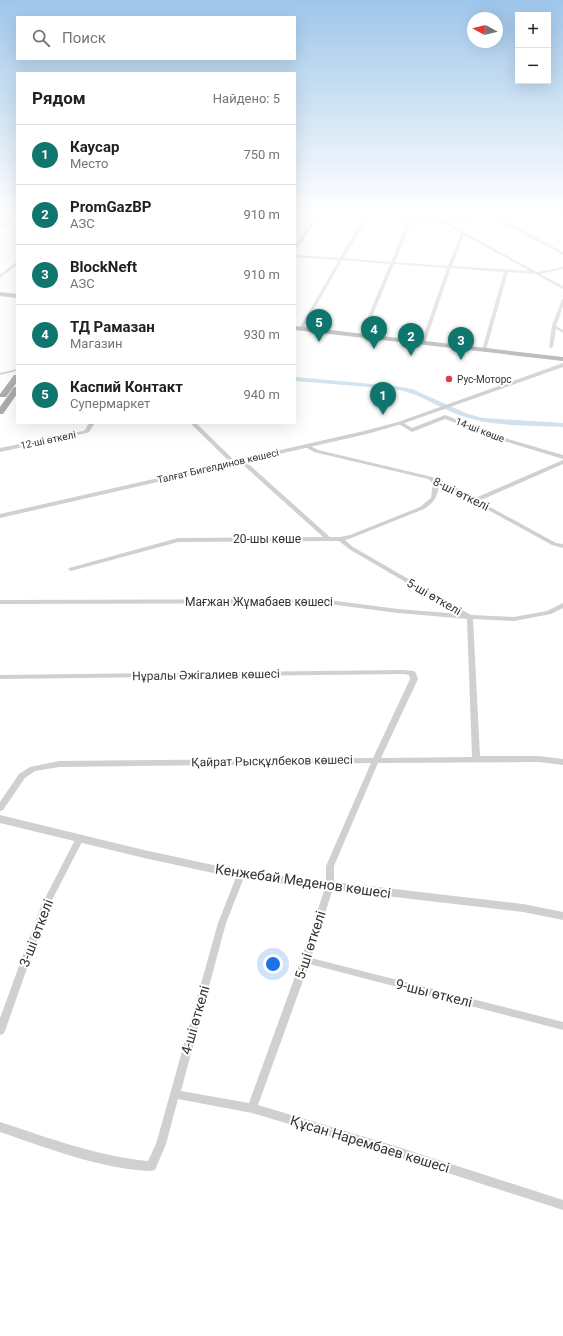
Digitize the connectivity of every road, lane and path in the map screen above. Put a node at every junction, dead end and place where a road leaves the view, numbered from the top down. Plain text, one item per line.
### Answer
1 (333, 273) edge
2 (388, 273) edge
3 (447, 273) edge
4 (506, 273) edge
5 (538, 273) edge
6 (563, 288) edge
7 (0, 294) edge
8 (16, 296) edge
9 (563, 300) edge
10 (554, 326) junction
11 (298, 328) edge
12 (563, 332) edge
13 (362, 336) junction
14 (424, 343) junction
15 (551, 347) dead end
16 (484, 350) junction
17 (563, 359) edge
18 (563, 365) edge
19 (16, 370) edge
20 (0, 374) edge
21 (16, 378) edge
22 (16, 390) edge
23 (0, 399) edge
24 (0, 412) edge
25 (400, 423) junction
26 (92, 424) edge
27 (194, 424) edge
28 (307, 446) junction
29 (0, 450) edge
30 (563, 457) edge
31 (238, 462) junction
32 (563, 462) edge
33 (430, 478) junction
34 (476, 500) junction
35 (0, 516) edge
36 (328, 539) junction
37 (340, 539) junction
38 (563, 546) edge
39 (71, 569) dead end
40 (0, 602) edge
41 (563, 605) edge
42 (470, 617) junction
43 (412, 673) joint
44 (0, 678) edge
45 (476, 758) junction
46 (376, 759) junction
47 (563, 762) edge
48 (0, 808) edge
49 (0, 819) edge
50 (80, 838) junction
51 (241, 875) junction
52 (330, 885) junction
53 (563, 916) edge
54 (306, 960) junction
55 (563, 1026) edge
56 (0, 1031) edge
57 (174, 1094) junction
58 (252, 1108) junction
59 (0, 1127) edge
60 (563, 1205) edge

1 - 11 street
2 - 13 street
3 - 14 street
4 - 16 street
5 - 6 street
7 - 8 main road
9 - 10 street
10 - 12 street
10 - 15 street
11 - 13 main road
13 - 14 main road
14 - 16 main road
16 - 17 main road
18 - 25 street, Талғат Бигелдинов көшесі
19 - 20 street
21 - 23 main road
22 - 24 main road
25 - 28 street, Талғат Бигелдинов көшесі
25 - 30 street, 14-ші көше
26 - 29 street, 12-ші өткелі
27 - 31 street
28 - 31 street, Талғат Бигелдинов көшесі
28 - 33 street, 8-ші өткелі
31 - 35 street, Талғат Бигелдинов көшесі
31 - 36 street
32 - 34 street
33 - 34 street, 8-ші өткелі
33 - 37 street, 20-шы көше
34 - 38 street, 8-ші өткелі
36 - 37 street, 20-шы көше
36 - 39 street, 20-шы көше
37 - 42 street, 5-ші өткелі
40 - 42 street, Мағжан Жұмабаев көшесі
41 - 42 street, Мағжан Жұмабаев көшесі
42 - 45 street, 5-ші өткелі
43 - 44 street, Нұралы Әжiгалиев көшесi
43 - 46 street, 5-ші өткелі
45 - 46 street, Қайрат Рысқұлбеков көшесі
45 - 47 street, Қайрат Рысқұлбеков көшесі
46 - 48 street, Қайрат Рысқұлбеков көшесі
46 - 52 street, 5-ші өткелі
49 - 50 street, Кенжебай Меденов көшесі
50 - 51 street, Кенжебай Меденов көшесі
50 - 56 street, 3-ші өткелі
51 - 52 street, Кенжебай Меденов көшесі
51 - 57 street, 4-ші өткелі
52 - 53 street, Кенжебай Меденов көшесі
52 - 54 street, 5-ші өткелі
54 - 55 street, 9-шы өткелі
54 - 58 street, 5-ші өткелі
57 - 58 street, Құсан Нарембаев көшесі
57 - 59 street, 4-ші өткелі
58 - 60 street, Құсан Нарембаев көшесі

